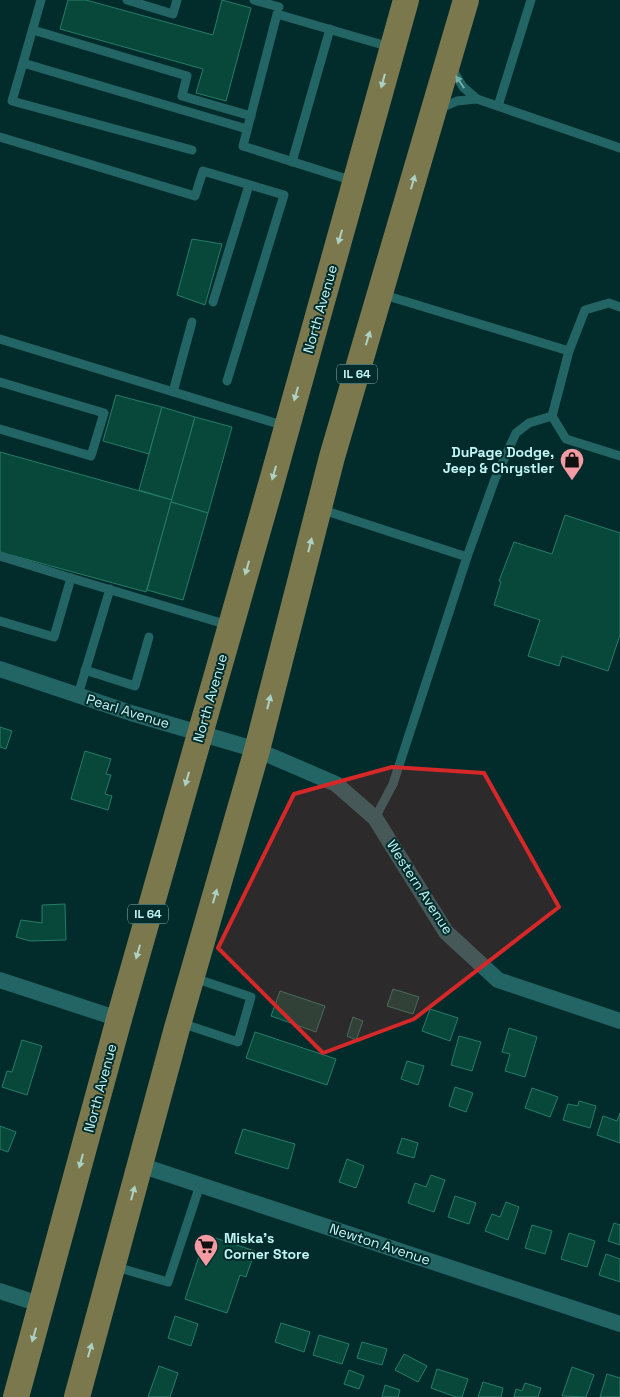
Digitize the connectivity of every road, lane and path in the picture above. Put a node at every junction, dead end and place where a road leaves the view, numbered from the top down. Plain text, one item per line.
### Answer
1 (41, 0) edge
2 (127, 0) edge
3 (177, 0) edge
4 (254, 0) edge
5 (406, 0) edge
6 (466, 0) edge
7 (531, 0) edge
8 (279, 7) edge
9 (330, 29) junction
10 (33, 30) junction
11 (393, 48) junction
12 (448, 61) junction
13 (23, 63) junction
14 (477, 99) junction
15 (498, 106) junction
16 (433, 111) junction
17 (251, 116) junction
18 (247, 129) junction
19 (0, 137) edge
20 (620, 148) edge
21 (192, 150) dead end
22 (292, 162) junction
23 (355, 182) junction
24 (249, 185) junction
25 (381, 294) junction
26 (213, 302) dead end
27 (620, 307) edge
28 (192, 322) dead end
29 (0, 340) edge
30 (569, 351) junction
31 (227, 381) dead end
32 (0, 382) edge
33 (173, 392) junction
34 (552, 416) junction
35 (287, 426) junction
36 (0, 429) edge
37 (620, 456) edge
38 (319, 508) junction
39 (0, 556) edge
40 (468, 557) junction
41 (72, 578) junction
42 (110, 589) junction
43 (0, 621) edge
44 (231, 626) junction
45 (149, 637) dead end
46 (0, 669) edge
47 (85, 670) junction
48 (78, 695) junction
49 (200, 732) junction
50 (257, 750) junction
51 (375, 818) junction
52 (192, 977) junction
53 (0, 980) edge
54 (119, 1019) junction
55 (620, 1021) edge
56 (179, 1022) junction
57 (140, 1165) junction
58 (200, 1184) junction
59 (113, 1266) junction
60 (0, 1292) edge
61 (42, 1305) junction
62 (620, 1324) edge
63 (16, 1397) edge
64 (77, 1397) edge

1 - 10 lane
2 - 3 lane
4 - 8 lane
5 - 11 main road, North Avenue / IL 64
6 - 12 main road, IL 64
7 - 15 lane
8 - 9 lane
8 - 17 lane
9 - 11 lane
9 - 22 lane
10 - 13 lane
10 - 17 lane
11 -> 23 main road, North Avenue / IL 64
14 -> 12 lane
12 - 16 main road, IL 64
13 - 18 lane
13 - 21 lane
14 - 15 lane
14 - 16 lane
15 - 20 lane
25 -> 16 main road, IL 64
17 - 18 lane
18 - 22 lane
19 - 24 lane
22 - 23 lane
23 -> 35 main road, North Avenue / IL 64
24 - 26 lane
24 - 31 lane
25 - 30 lane
38 -> 25 main road, IL 64
27 - 30 lane
28 - 33 lane
29 - 33 lane
30 - 34 lane
32 - 36 lane
33 - 35 lane
34 - 37 lane
34 - 40 lane
35 -> 44 main road, North Avenue / IL 64
38 - 40 lane
50 -> 38 main road, IL 64
39 - 41 lane
40 - 51 lane
41 - 42 lane
41 - 43 lane
42 - 44 lane
42 - 47 lane
44 - 49 main road, North Avenue / IL 64
45 - 47 lane
46 - 48 street, Pearl Avenue
47 - 48 lane
48 - 49 street, Pearl Avenue
49 - 50 street, Pearl Avenue
49 -> 54 main road, North Avenue / IL 64
50 - 51 street, Western Avenue
52 -> 50 main road, IL 64
51 - 55 street, Western Avenue
52 - 56 main road, IL 64
52 - 56 lane
53 - 54 street
54 -> 61 main road, North Avenue / IL 64
56 - 57 main road, IL 64
57 - 58 street, Newton Avenue
59 -> 57 main road, IL 64
58 - 59 lane
58 - 62 street, Newton Avenue
64 -> 59 main road, IL 64
60 - 61 street
61 -> 63 main road, North Avenue / IL 64

